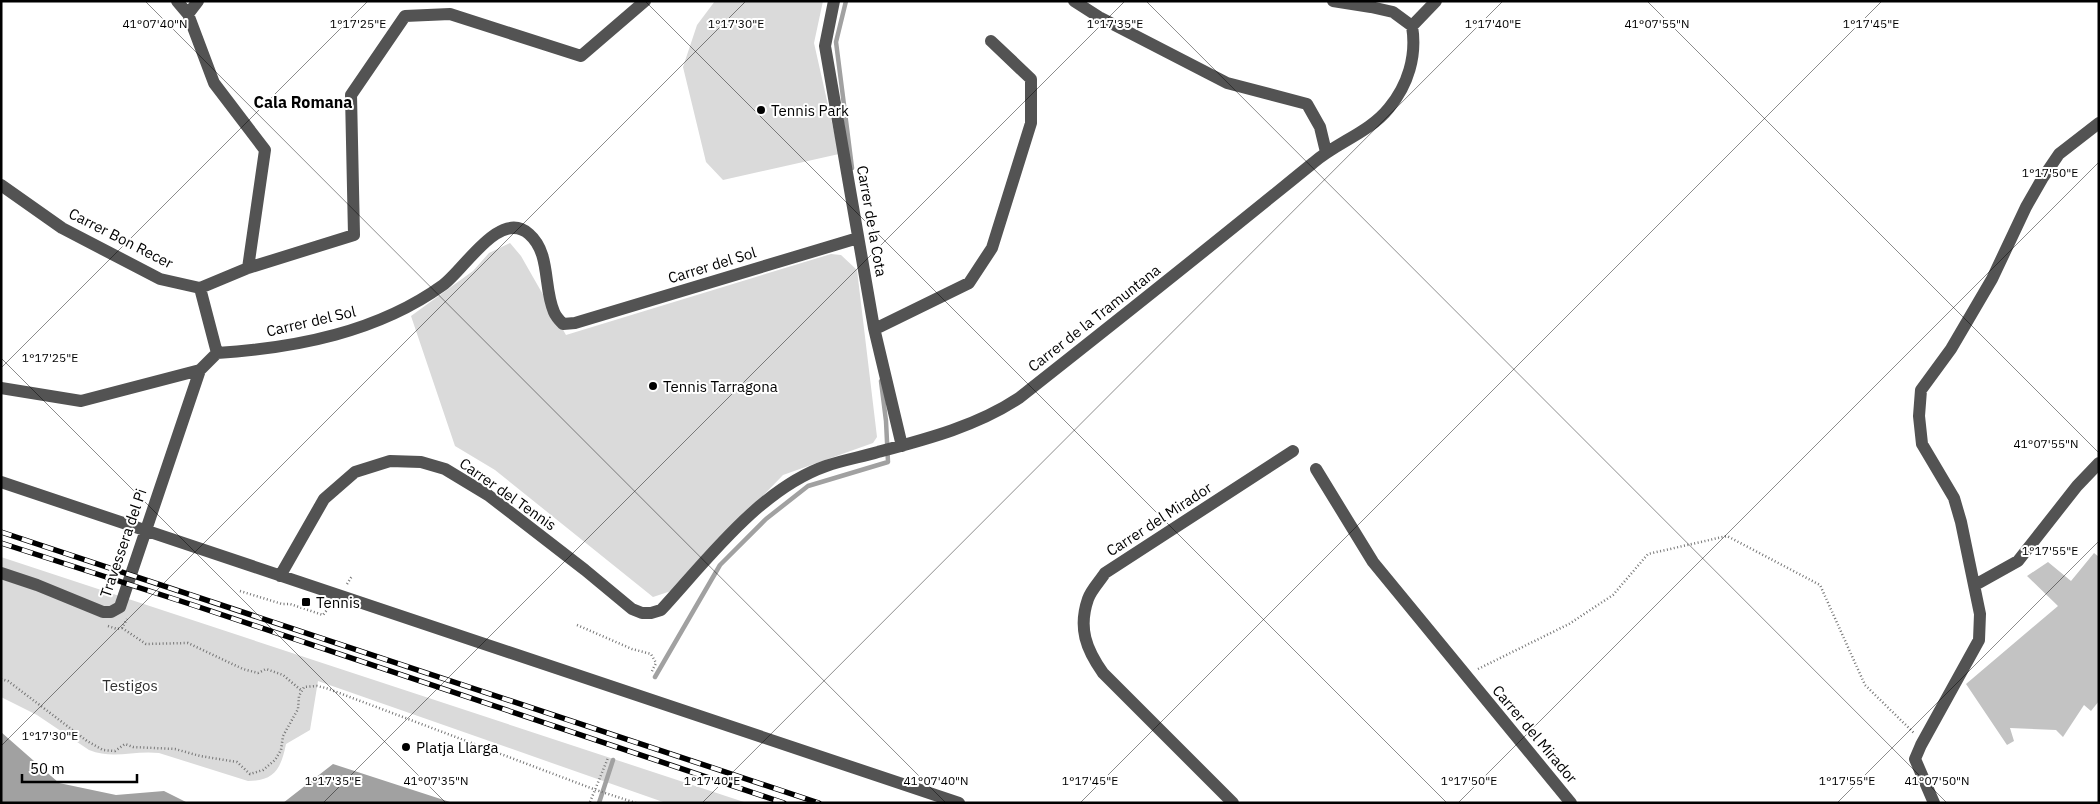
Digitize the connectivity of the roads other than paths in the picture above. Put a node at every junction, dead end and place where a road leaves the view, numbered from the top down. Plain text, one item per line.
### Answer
1 (177, 1) edge
2 (198, 1) edge
3 (645, 1) edge
4 (834, 1) edge
5 (1074, 1) edge
6 (1333, 1) edge
7 (1436, 1) edge
8 (188, 14) junction
9 (1412, 26) junction
10 (991, 41) dead end
11 (2099, 123) edge
12 (1326, 152) junction
13 (1, 186) edge
14 (858, 238) junction
15 (248, 268) junction
16 (200, 288) junction
17 (874, 328) junction
18 (217, 353) junction
19 (200, 370) junction
20 (1, 388) edge
21 (899, 447) junction
22 (1293, 451) dead end
23 (2099, 463) edge
24 (1316, 469) dead end
25 (1, 482) edge
26 (1, 573) edge
27 (280, 576) junction
28 (1974, 585) junction
29 (661, 610) joint
30 (1229, 800) edge
31 (959, 803) edge
32 (1571, 803) edge
33 (1934, 803) edge

1 - 8 street
2 - 8 street
3 - 15 street
4 - 14 street, Carrer de la Cota
5 - 12 street
6 - 9 street
7 - 9 street
8 - 15 street
9 - 12 street, Carrer de la Tramuntana
10 - 17 street
11 - 28 street
12 - 21 street, Carrer de la Tramuntana
13 - 16 street, Carrer Bon Recer
14 - 17 street, Carrer de la Cota
14 - 18 street, Carrer del Sol
15 - 16 street
16 - 18 street
17 - 21 street, Carrer de la Cota
18 - 19 street
19 - 20 street
19 - 26 street, Travessera del Pi
21 - 29 street, Carrer de la Tramuntana
22 - 30 street, Carrer del Mirador
23 - 28 street
24 - 32 street, Carrer del Mirador
25 - 27 street
27 - 29 street, Carrer del Tennis
27 - 31 street
28 - 33 street

